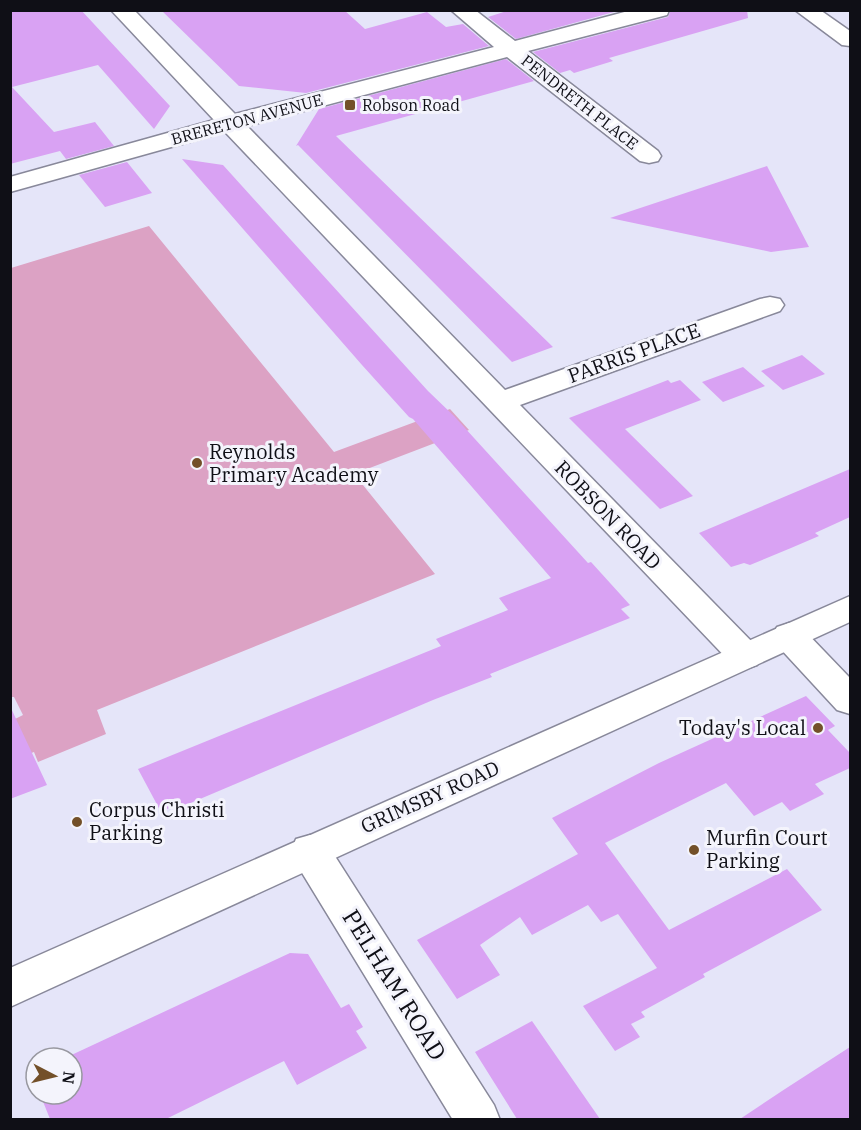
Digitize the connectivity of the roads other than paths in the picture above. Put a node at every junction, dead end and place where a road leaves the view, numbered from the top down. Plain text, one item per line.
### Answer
1 (121, 10) edge
2 (461, 10) edge
3 (658, 10) edge
4 (805, 10) edge
5 (850, 40) edge
6 (512, 49) junction
7 (230, 123) junction
8 (649, 156) dead end
9 (10, 185) edge
10 (770, 304) dead end
11 (499, 402) junction
12 (850, 608) edge
13 (789, 636) junction
14 (746, 656) junction
15 (850, 700) edge
16 (310, 851) junction
17 (10, 988) edge
18 (478, 1119) edge

1 - 7 street, ROBSON ROAD
2 - 6 street, PENDRETH PLACE
3 - 6 street, BRERETON AVENUE
4 - 5 street
6 - 7 street, BRERETON AVENUE
6 - 8 street, PENDRETH PLACE
7 - 9 street, BRERETON AVENUE
7 - 11 street, ROBSON ROAD
10 - 11 street, PARRIS PLACE
11 - 14 street, ROBSON ROAD
12 - 13 street, GRIMSBY ROAD
13 - 14 street, GRIMSBY ROAD
13 - 15 street
14 - 16 street, GRIMSBY ROAD
16 - 17 street, GRIMSBY ROAD
16 - 18 street, PELHAM ROAD

